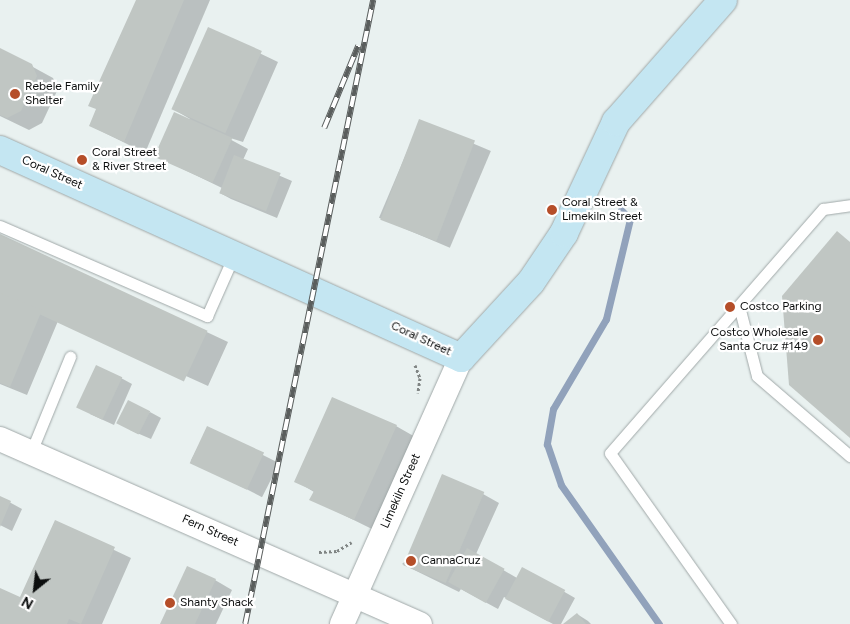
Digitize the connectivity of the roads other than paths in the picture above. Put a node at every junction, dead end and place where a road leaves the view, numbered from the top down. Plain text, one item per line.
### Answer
1 (723, 0) edge
2 (0, 150) edge
3 (850, 205) edge
4 (0, 226) edge
5 (234, 254) junction
6 (739, 306) junction
7 (70, 358) dead end
8 (461, 358) junction
9 (0, 439) edge
10 (31, 452) junction
11 (850, 456) edge
12 (355, 594) junction
13 (342, 624) edge
14 (420, 624) edge
15 (731, 624) edge

1 - 8 street, Coral Street
2 - 5 street, Coral Street
3 - 6 lane
4 - 5 lane
5 - 8 street, Coral Street
6 - 11 lane
6 - 15 lane
7 - 10 lane
8 - 12 street, Limekiln Street
9 - 10 street, Fern Street
10 - 12 street, Fern Street
12 - 13 street, Limekiln Street
12 - 14 street, Fern Street

